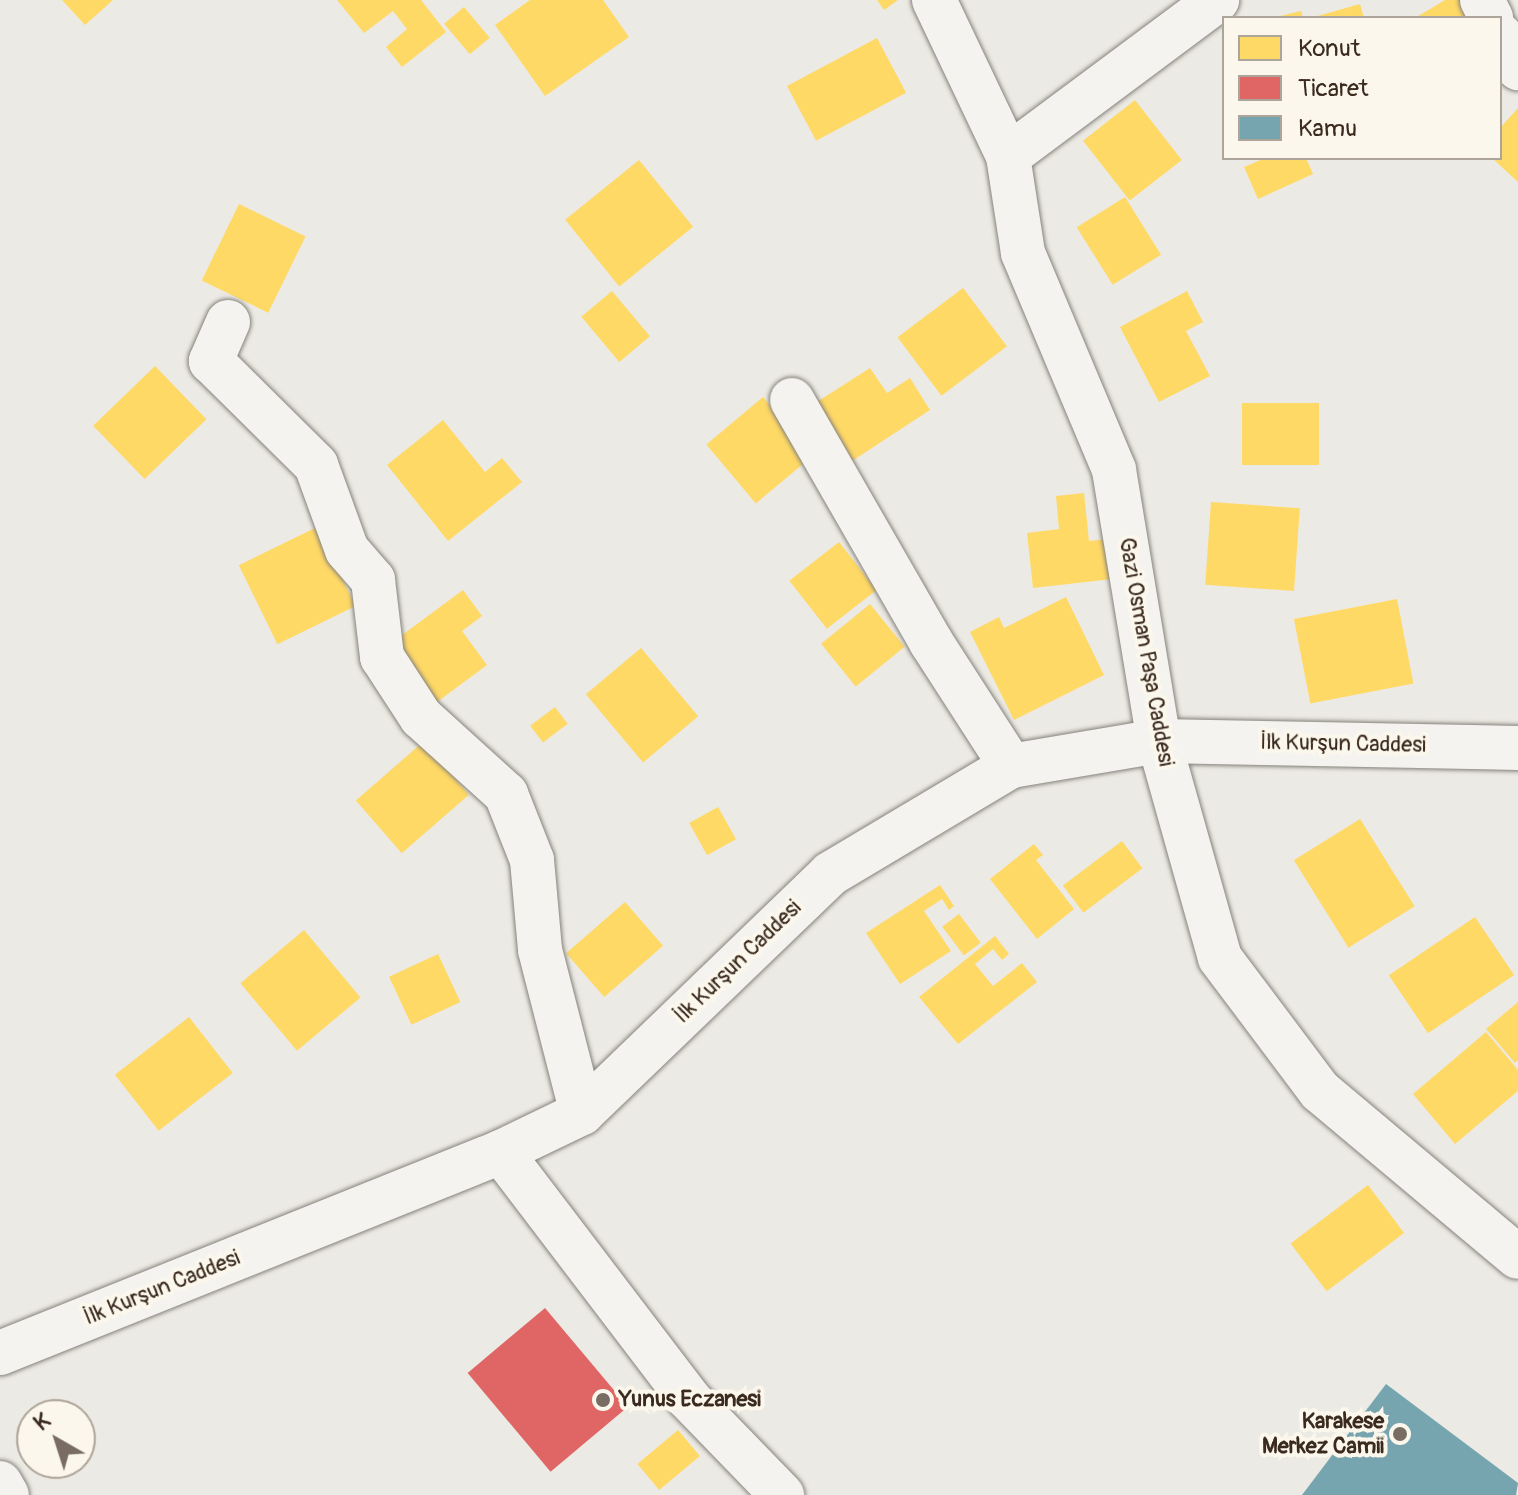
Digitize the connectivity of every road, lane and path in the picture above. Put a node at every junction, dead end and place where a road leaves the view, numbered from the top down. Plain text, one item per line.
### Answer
1 (934, 0) edge
2 (1217, 0) edge
3 (1502, 39) edge
4 (1518, 68) edge
5 (1008, 156) junction
6 (228, 322) dead end
7 (792, 400) dead end
8 (1159, 741) junction
9 (1518, 748) edge
10 (1011, 766) junction
11 (582, 1113) junction
12 (501, 1152) junction
13 (1518, 1257) edge
14 (0, 1353) edge
15 (0, 1483) edge
16 (7, 1495) edge
17 (782, 1495) edge

1 - 5 street, Gazi Osman Paşa Caddesi
2 - 5 street
3 - 4 street
5 - 8 street, Gazi Osman Paşa Caddesi
6 - 11 street
7 - 10 street
8 - 9 street, İlk Kurşun Caddesi
8 - 10 street, İlk Kurşun Caddesi
8 - 13 street, Gazi Osman Paşa Caddesi
10 - 11 street, İlk Kurşun Caddesi
11 - 12 street, İlk Kurşun Caddesi
12 - 14 street, İlk Kurşun Caddesi
12 - 17 street
15 - 16 street

